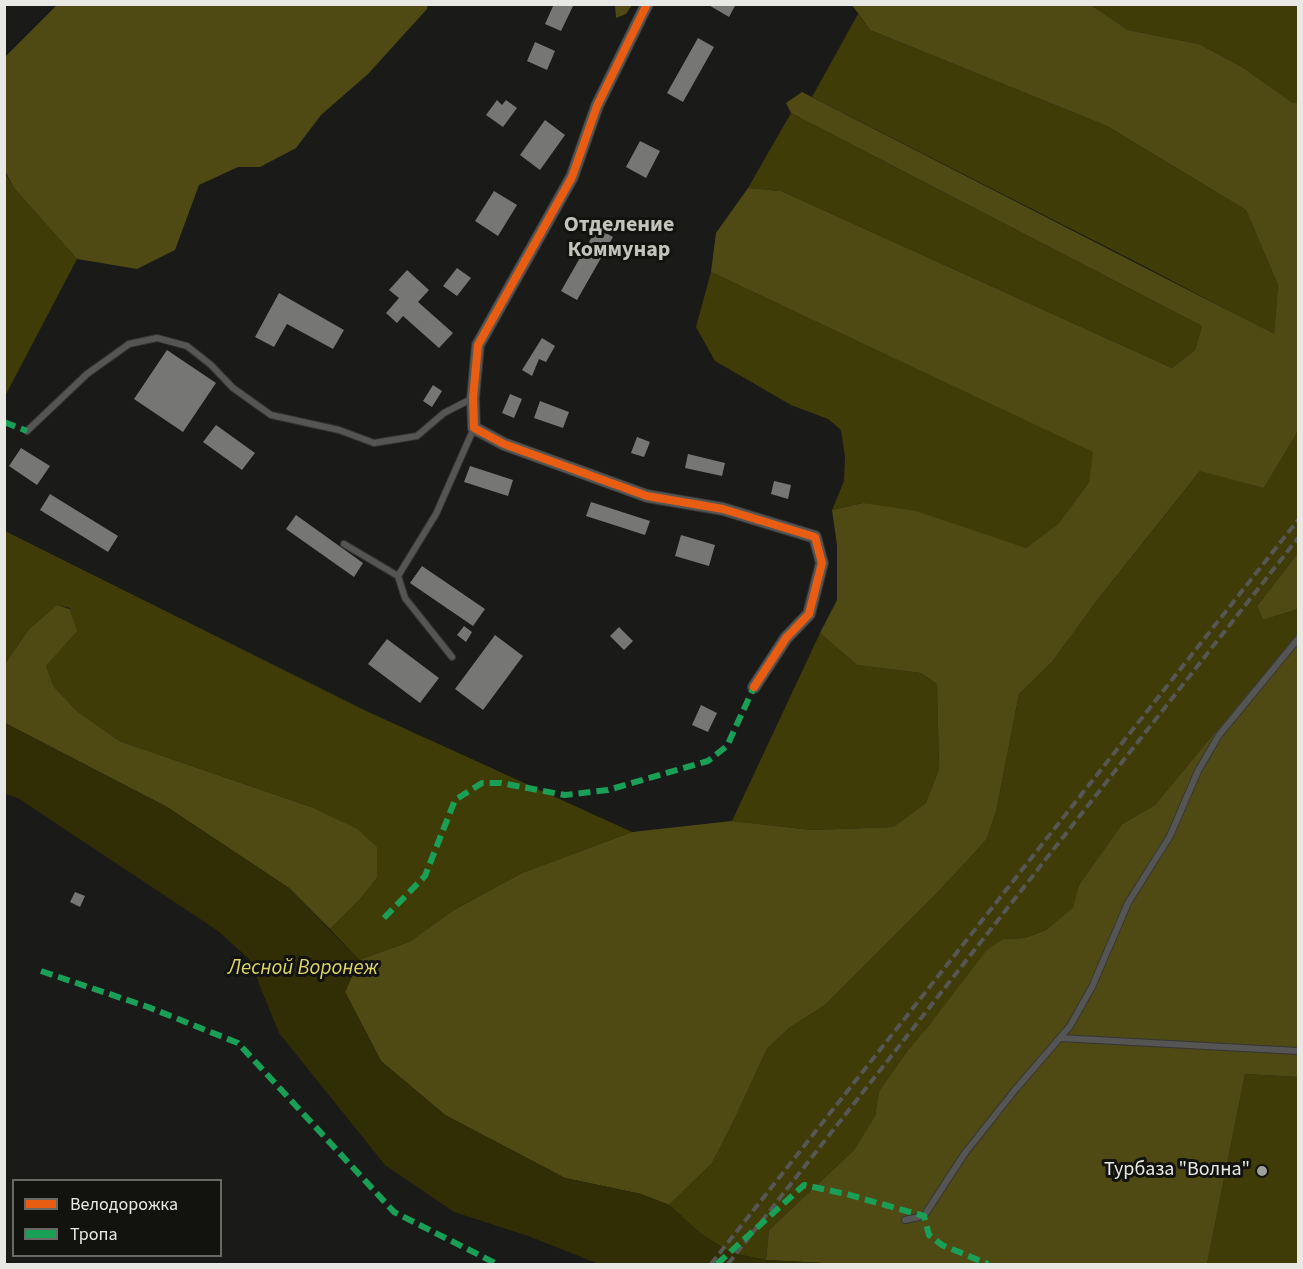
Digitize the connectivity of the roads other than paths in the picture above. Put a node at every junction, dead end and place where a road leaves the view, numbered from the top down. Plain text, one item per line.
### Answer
1 (647, 4) edge
2 (473, 398) junction
3 (474, 428) junction
4 (27, 431) dead end
5 (344, 543) dead end
6 (398, 576) junction
7 (1299, 639) edge
8 (452, 657) dead end
9 (754, 687) dead end
10 (1060, 1038) junction
11 (1299, 1051) edge
12 (904, 1220) dead end

1 - 2 street
2 - 3 street
2 - 4 lane
3 - 6 lane
3 - 9 street
5 - 6 lane
6 - 8 lane
7 - 10 lane
10 - 11 lane
10 - 12 lane

